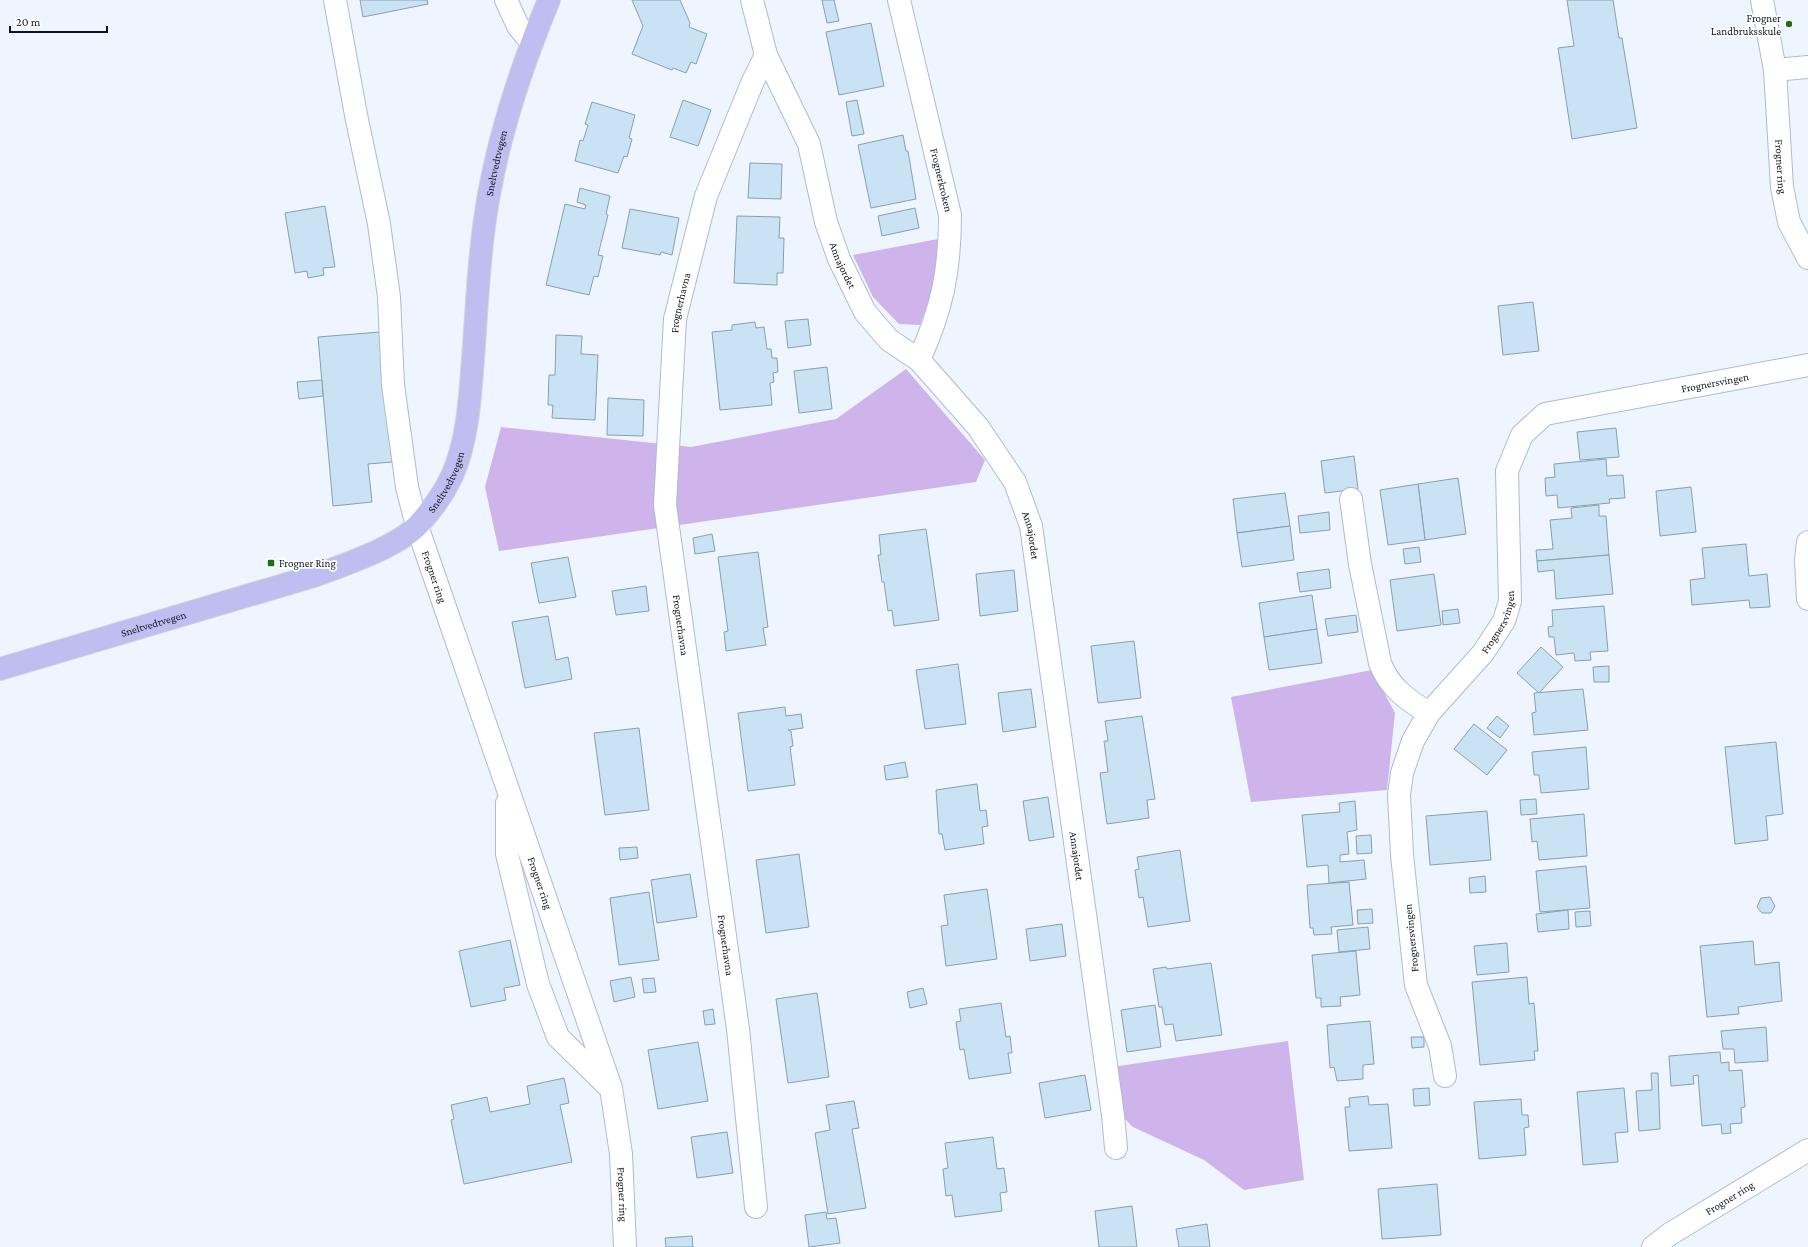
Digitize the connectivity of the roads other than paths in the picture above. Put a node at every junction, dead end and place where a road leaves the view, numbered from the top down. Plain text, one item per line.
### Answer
1 (335, 0) edge
2 (506, 0) edge
3 (549, 0) edge
4 (752, 0) edge
5 (899, 0) edge
6 (1762, 0) edge
7 (532, 43) junction
8 (766, 55) junction
9 (1808, 67) edge
10 (1775, 70) junction
11 (1808, 258) edge
12 (919, 360) junction
13 (1808, 365) edge
14 (1351, 499) dead end
15 (417, 526) junction
16 (1808, 542) edge
17 (1808, 599) edge
18 (0, 669) edge
19 (1429, 713) junction
20 (508, 788) junction
21 (1446, 1076) dead end
22 (611, 1088) junction
23 (1116, 1148) dead end
24 (1808, 1150) edge
25 (756, 1206) dead end
26 (625, 1247) edge
27 (1653, 1247) edge

1 - 15 street, Frogner ring
2 - 7 street
3 - 7 main road, Sneltvedtvegen
4 - 8 street, Annajordet
5 - 12 street, Frognerkroken
6 - 10 street, Frogner ring
7 - 15 main road, Sneltvedtvegen
8 - 12 street, Annajordet
8 - 25 street, Frognerhavna
9 - 10 street
10 - 11 street, Frogner ring
12 - 23 street, Annajordet
13 - 19 street, Frognersvingen
14 - 19 street
15 - 18 main road, Sneltvedtvegen
15 - 20 street, Frogner ring
16 - 17 street
19 - 21 street, Frognersvingen
20 - 22 street, Frogner ring
20 - 22 street
22 - 26 street, Frogner ring
24 - 27 street, Frogner ring

